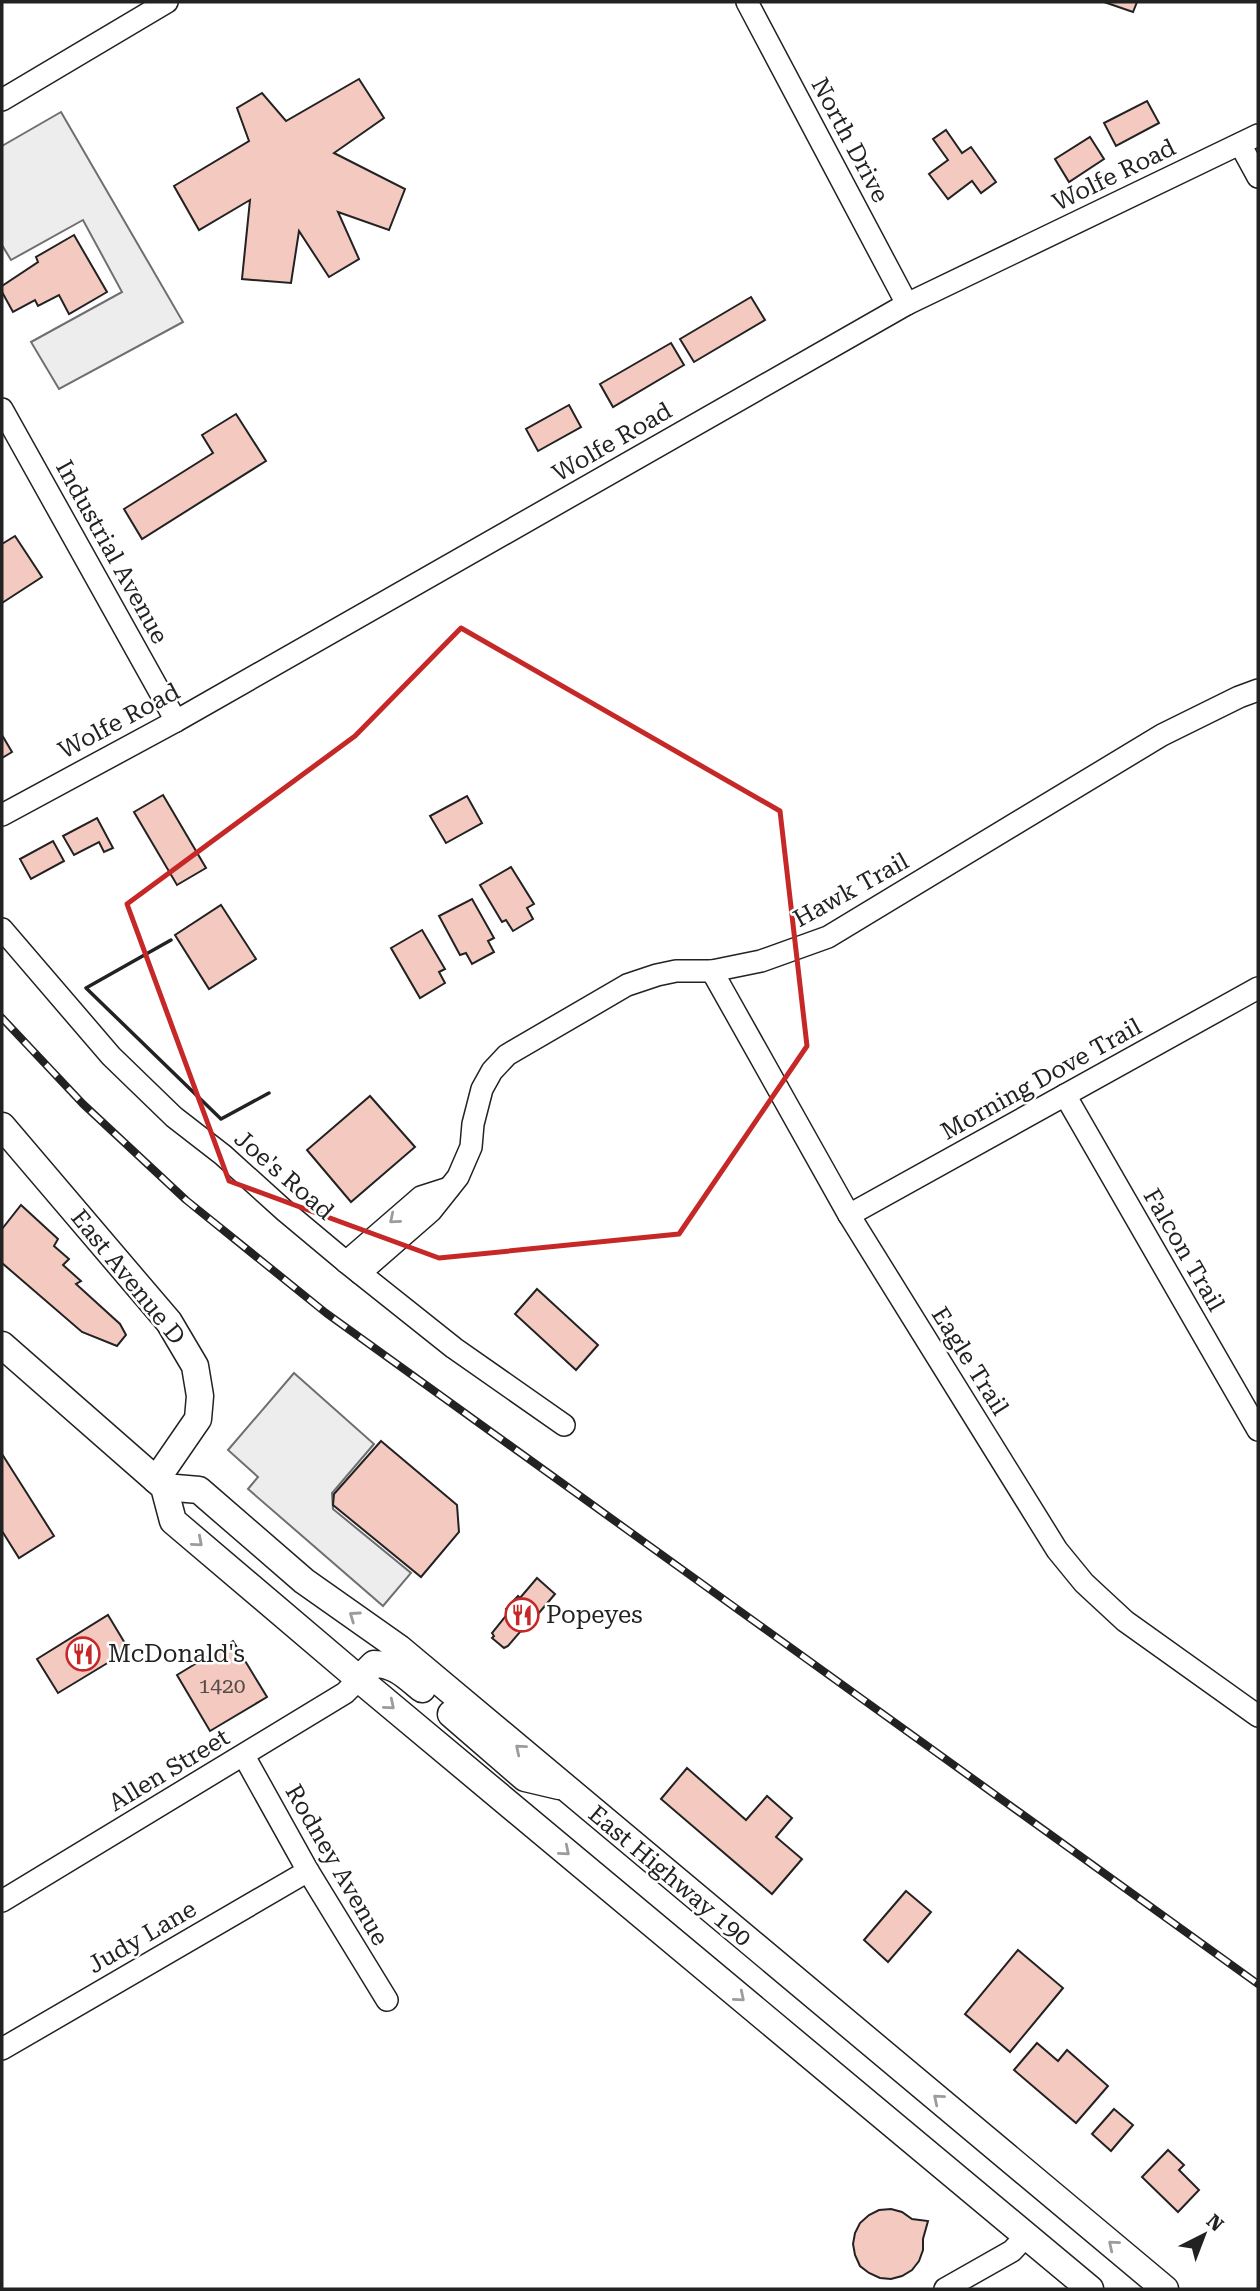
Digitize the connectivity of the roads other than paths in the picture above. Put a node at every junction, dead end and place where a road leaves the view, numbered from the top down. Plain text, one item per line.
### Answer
1 (167, 2) edge
2 (747, 2) edge
3 (2, 100) edge
4 (1249, 139) edge
5 (1258, 177) edge
6 (907, 304) junction
7 (2, 409) edge
8 (1258, 690) edge
9 (176, 721) junction
10 (2, 815) edge
11 (2, 929) edge
12 (712, 971) junction
13 (1258, 988) edge
14 (1065, 1095) junction
15 (2, 1126) edge
16 (849, 1215) junction
17 (353, 1268) junction
18 (2, 1345) edge
19 (564, 1425) dead end
20 (1258, 1430) edge
21 (160, 1483) junction
22 (359, 1679) junction
23 (1258, 1716) edge
24 (244, 1756) junction
25 (565, 1787) junction
26 (308, 1871) junction
27 (2, 1901) edge
28 (387, 2000) dead end
29 (5, 2041) edge
30 (1026, 2236) junction
31 (945, 2289) edge
32 (1090, 2289) edge
33 (1165, 2289) edge

1 - 3 street
2 - 6 street, North Drive
4 - 5 street
4 - 6 street, Wolfe Road
6 - 9 street, Wolfe Road
7 - 9 street, Industrial Avenue
8 - 12 street, Hawk Trail
9 - 10 street, Wolfe Road
11 - 17 street, Joe's Road
12 - 16 street, Eagle Trail
12 - 17 street, Hawk Trail
13 - 14 street, Morning Dove Trail
14 - 16 street, Morning Dove Trail
14 - 20 street, Falcon Trail
15 - 21 main road, East Avenue D
16 - 23 street, Eagle Trail
17 - 19 street, Joe's Road
18 - 21 main road
21 -> 22 main road, East Highway 190
25 -> 21 main road, East Highway 190
22 - 24 street, Allen Street
22 - 25 main road
22 -> 30 main road, East Highway 190
24 - 26 street, Rodney Avenue
24 - 27 street, Allen Street
33 -> 25 main road, East Highway 190
26 - 28 street, Rodney Avenue
26 - 29 street, Judy Lane
30 - 31 street
30 - 32 main road, East Highway 190

